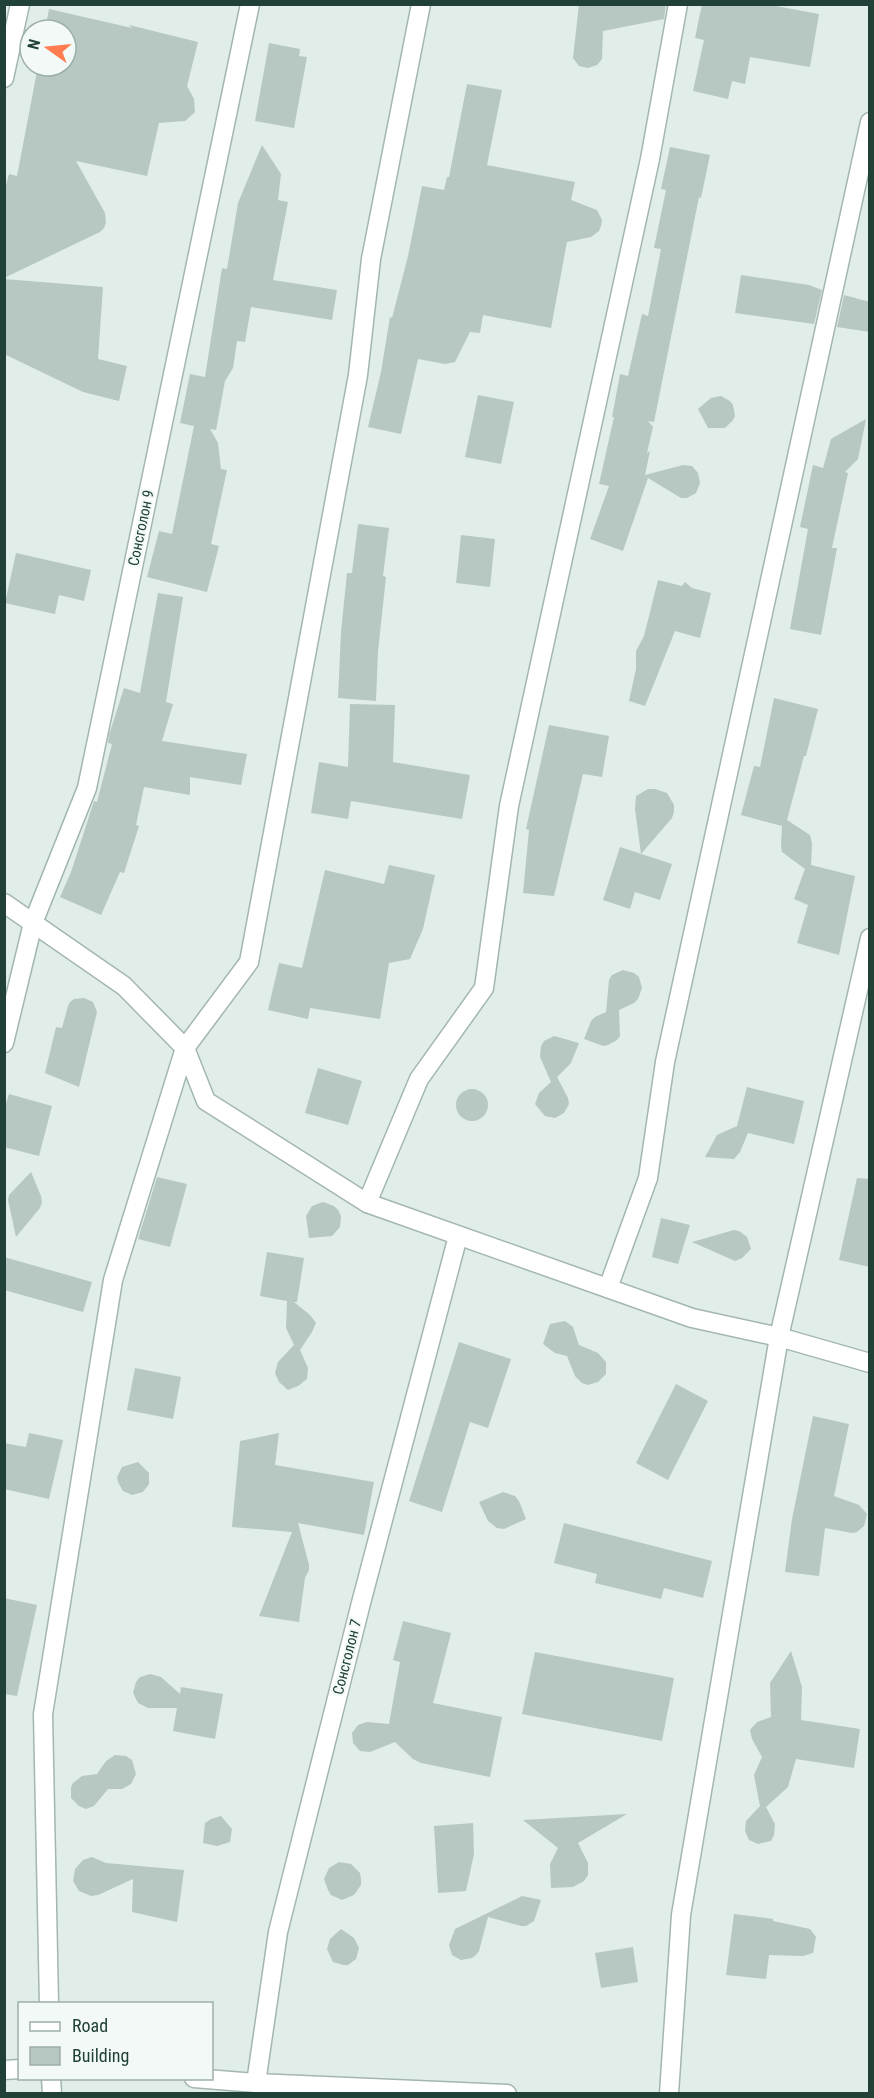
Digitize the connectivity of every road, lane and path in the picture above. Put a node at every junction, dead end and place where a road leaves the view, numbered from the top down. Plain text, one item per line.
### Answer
1 (20, 4) edge
2 (250, 4) edge
3 (421, 4) edge
4 (678, 4) edge
5 (4, 78) edge
6 (870, 122) edge
7 (4, 903) edge
8 (33, 922) junction
9 (870, 938) edge
10 (4, 1043) edge
11 (184, 1048) junction
12 (367, 1203) junction
13 (458, 1236) junction
14 (608, 1288) junction
15 (779, 1337) junction
16 (870, 1363) edge
17 (49, 2002) edge
18 (210, 2080) edge
19 (256, 2083) junction
20 (507, 2094) edge
21 (669, 2094) edge

1 - 5 street
2 - 8 street, Сонсголон 9
3 - 11 street
4 - 12 street
6 - 14 street
7 - 8 street
8 - 10 street, Сонсголон 9
8 - 11 street
9 - 15 street
11 - 12 street
11 - 17 street
12 - 13 street
13 - 14 street
13 - 19 street, Сонсголон 7
14 - 15 street
15 - 16 street
15 - 21 street
18 - 19 street
19 - 20 street

